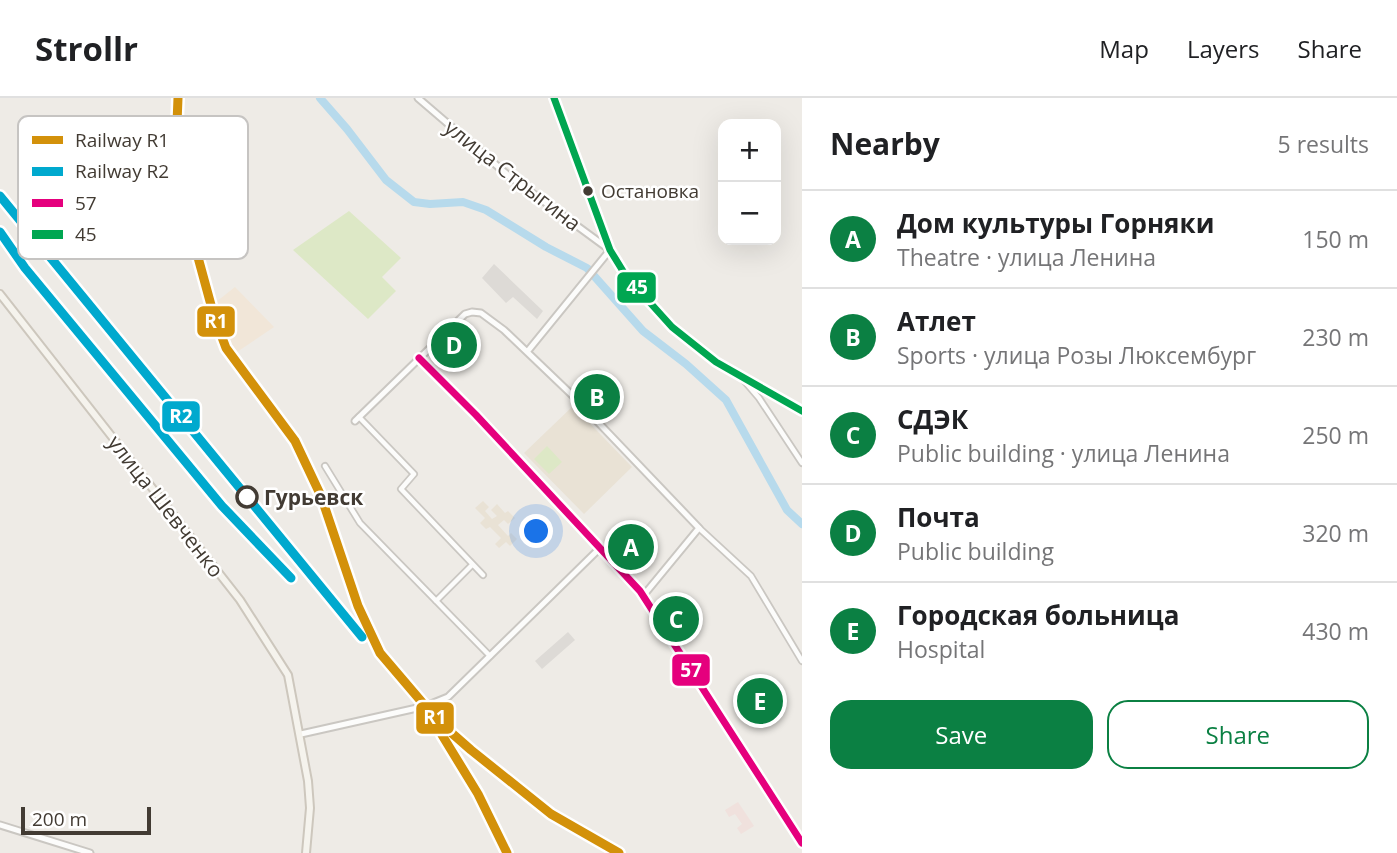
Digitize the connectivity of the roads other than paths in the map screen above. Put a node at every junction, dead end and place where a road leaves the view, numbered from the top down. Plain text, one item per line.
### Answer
1 (418, 98) edge
2 (547, 98) edge
3 (554, 98) edge
4 (557, 105) junction
5 (610, 250) junction
6 (0, 294) edge
7 (527, 352) junction
8 (419, 358) junction
9 (738, 374) junction
10 (802, 411) edge
11 (357, 419) joint
12 (802, 463) edge
13 (325, 466) dead end
14 (699, 528) junction
15 (600, 548) junction
16 (472, 565) junction
17 (482, 575) dead end
18 (643, 596) junction
19 (436, 601) junction
20 (490, 656) junction
21 (802, 661) edge
22 (301, 734) junction
23 (0, 825) edge
24 (802, 843) edge
25 (90, 853) edge
26 (306, 853) edge

1 - 5 street, улица Стрыгина
2 - 4 street
3 - 4 street
4 - 5 street
5 - 7 street
5 - 9 street
6 - 22 main road, улица Шевченко
7 - 8 street
7 - 14 street
8 - 11 street
8 - 15 street
9 - 10 street
9 - 12 street
11 - 16 street
13 - 19 street
14 - 18 street
14 - 21 street
15 - 18 street
15 - 20 street
16 - 17 street
16 - 19 street
18 - 24 street
19 - 20 street
20 - 22 street
22 - 26 main road, улица Шевченко
23 - 25 street

